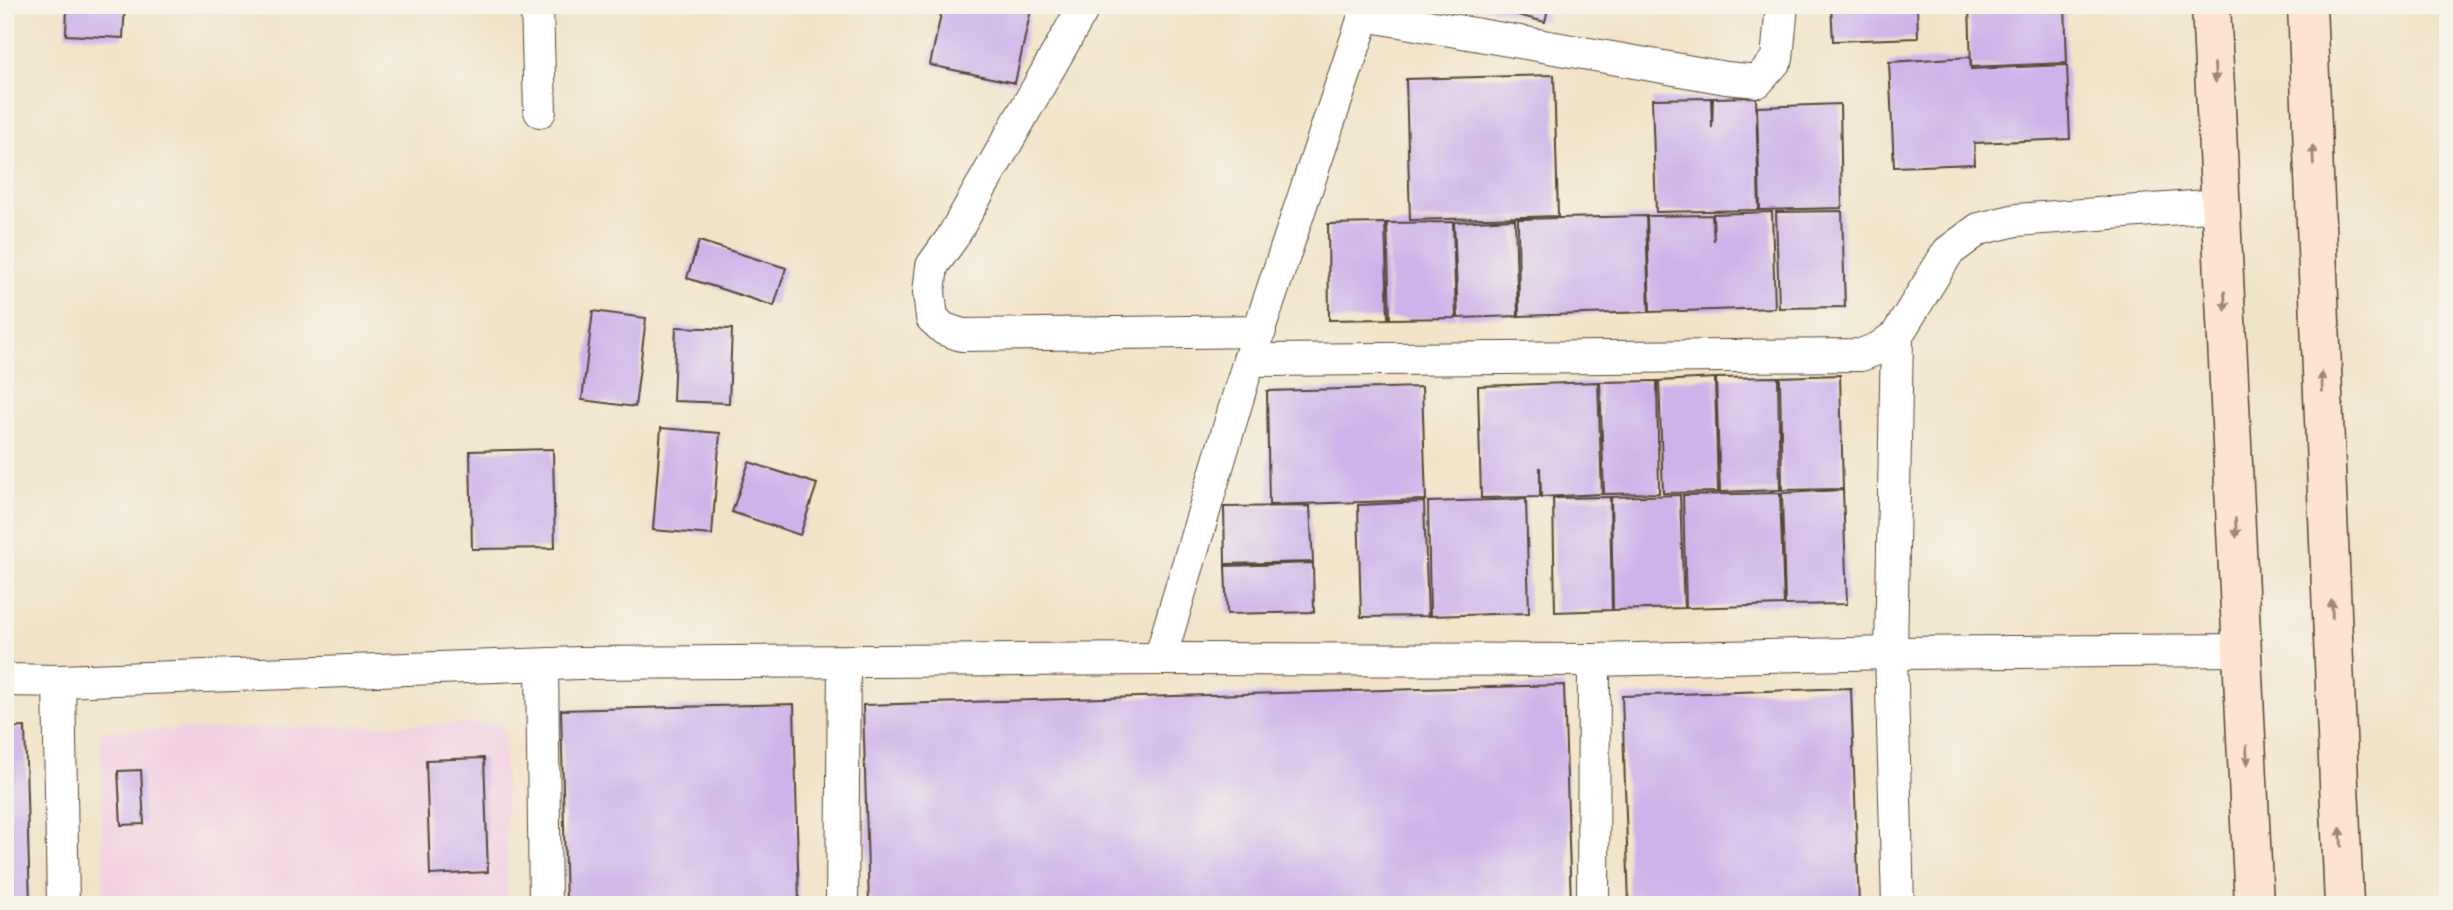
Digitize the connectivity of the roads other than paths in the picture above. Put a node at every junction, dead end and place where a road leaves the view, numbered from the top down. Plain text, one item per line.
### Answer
1 (537, 5) edge
2 (1085, 5) edge
3 (1782, 5) edge
4 (2211, 5) edge
5 (2307, 5) edge
6 (1367, 10) edge
7 (540, 111) dead end
8 (2221, 205) junction
9 (1260, 331) junction
10 (1897, 335) junction
11 (1249, 360) junction
12 (2242, 650) junction
13 (1891, 653) junction
14 (1160, 659) junction
15 (1594, 660) junction
16 (844, 662) junction
17 (542, 665) junction
18 (5, 680) edge
19 (59, 681) junction
20 (63, 905) edge
21 (545, 905) edge
22 (842, 905) edge
23 (1593, 905) edge
24 (1898, 905) edge
25 (2255, 905) edge
26 (2344, 905) edge

1 - 7 street
2 - 9 street
3 - 6 street
4 -> 8 street
26 -> 5 street
6 - 9 street
8 - 10 street
8 -> 12 street
9 - 11 street
10 - 11 street
10 - 13 street
11 - 14 street
12 - 13 street
12 -> 25 street
13 - 15 street
13 - 24 street
14 - 15 street
14 - 16 street
15 - 23 street
16 - 17 street
16 - 22 street
17 - 19 street
17 - 21 street
18 - 19 street
19 - 20 street

